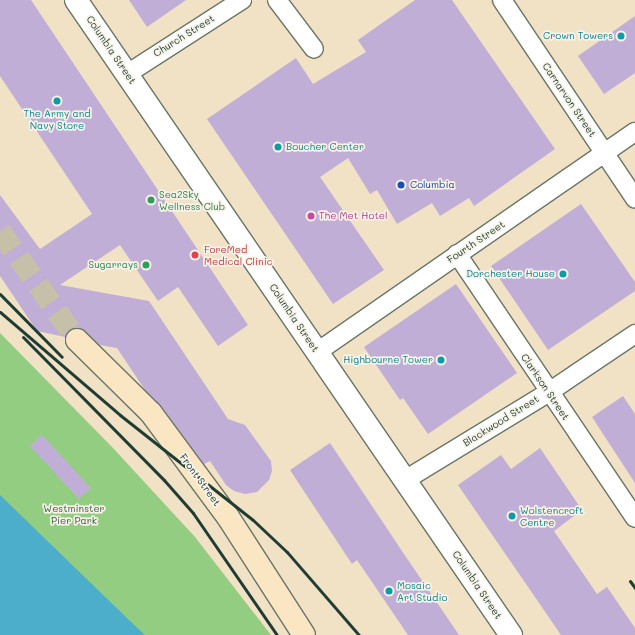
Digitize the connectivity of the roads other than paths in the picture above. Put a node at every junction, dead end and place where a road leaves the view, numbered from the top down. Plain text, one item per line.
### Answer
1 (76, 0) edge
2 (242, 0) edge
3 (277, 0) edge
4 (502, 0) edge
5 (314, 49) dead end
6 (127, 74) junction
7 (635, 132) edge
8 (605, 153) junction
9 (635, 199) edge
10 (457, 254) junction
11 (635, 334) edge
12 (77, 340) tunnel mouth
13 (317, 352) junction
14 (549, 392) junction
15 (405, 480) junction
16 (635, 518) edge
17 (304, 635) edge
18 (511, 635) edge

1 - 6 street, Columbia Street
2 - 6 street, Church Street
3 - 5 street
4 - 8 street, Carnarvon Street
6 - 13 street, Columbia Street
7 - 8 street, Fourth Street
8 - 9 street, Carnarvon Street
8 - 10 street, Fourth Street
10 - 13 street, Fourth Street
10 - 14 street, Clarkson Street
11 - 14 street, Blackwood Street
12 - 17 main road, Front Street
13 - 15 street, Columbia Street
14 - 15 street, Blackwood Street
14 - 16 street, Clarkson Street
15 - 18 street, Columbia Street

